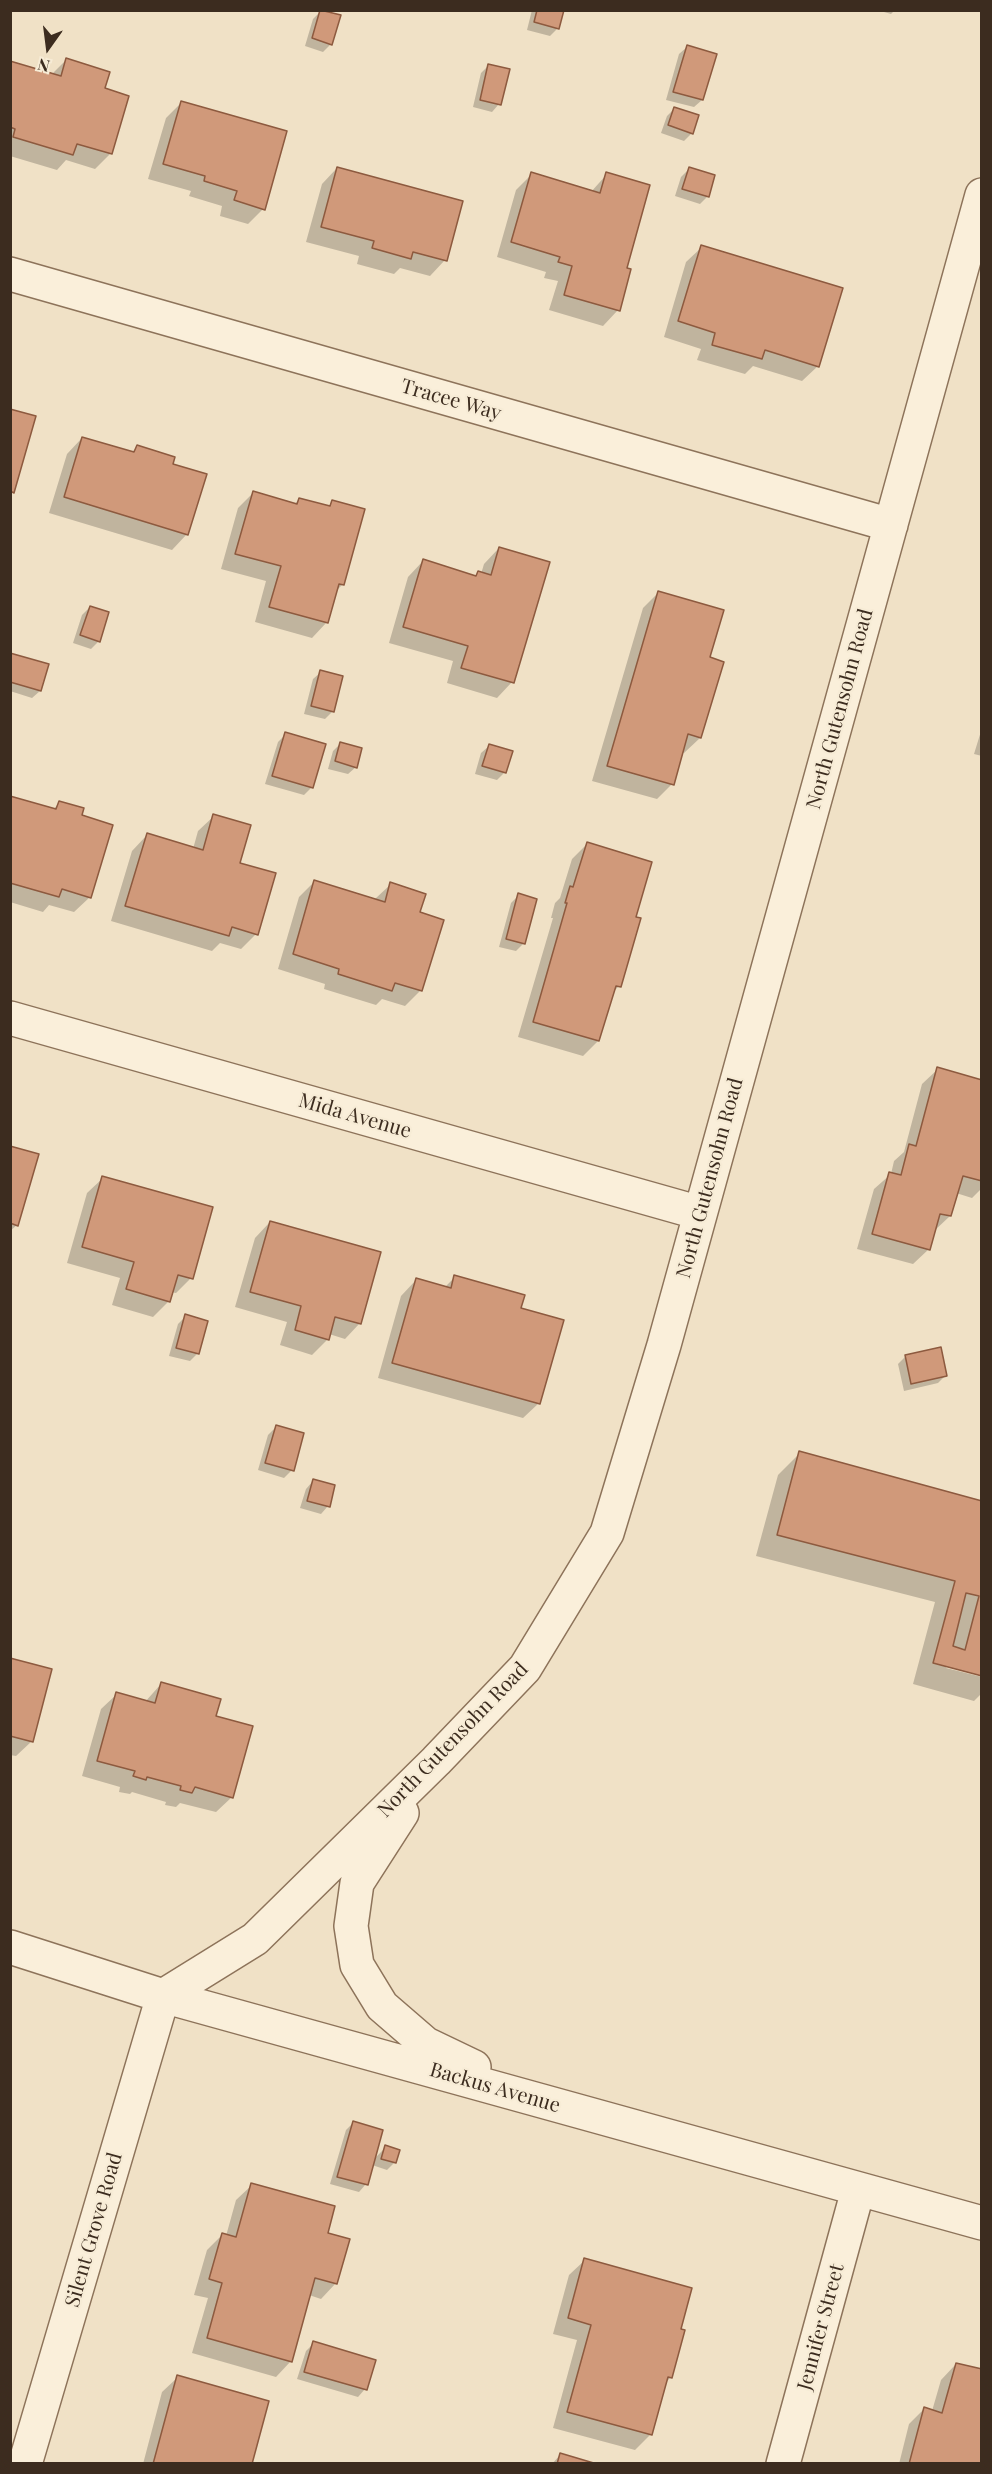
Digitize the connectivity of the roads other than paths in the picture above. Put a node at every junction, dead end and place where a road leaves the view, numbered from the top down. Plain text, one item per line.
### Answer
1 (981, 195) edge
2 (10, 274) edge
3 (891, 525) junction
4 (10, 1018) edge
5 (700, 1213) junction
6 (436, 1761) junction
7 (10, 1947) edge
8 (163, 1996) junction
9 (554, 2105) junction
10 (858, 2190) junction
11 (981, 2223) edge
12 (25, 2463) edge
13 (783, 2463) edge

1 - 3 street, North Gutensohn Road
2 - 3 street, Tracee Way
3 - 5 street, North Gutensohn Road
4 - 5 street, Mida Avenue
5 - 6 street, North Gutensohn Road
6 - 8 street, North Gutensohn Road
6 - 9 street
7 - 8 street, Backus Avenue
8 - 9 street, Backus Avenue
8 - 12 street, Silent Grove Road
9 - 10 street, Backus Avenue
10 - 11 street, Backus Avenue
10 - 13 street, Jennifer Street

